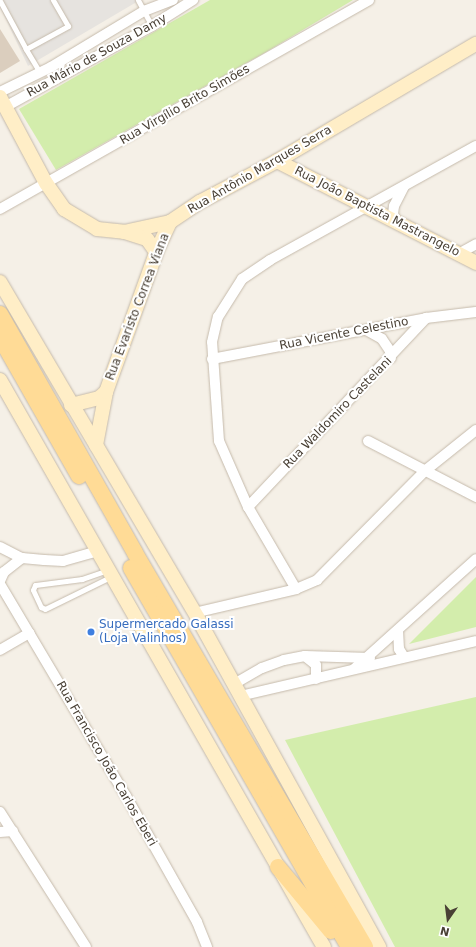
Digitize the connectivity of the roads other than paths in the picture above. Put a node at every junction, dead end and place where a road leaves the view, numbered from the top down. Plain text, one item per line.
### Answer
1 (53, 0) edge
2 (138, 0) edge
3 (173, 0) edge
4 (193, 0) edge
5 (369, 0) edge
6 (0, 1) edge
7 (144, 12) junction
8 (152, 26) junction
9 (476, 44) edge
10 (26, 49) junction
11 (39, 71) junction
12 (62, 75) junction
13 (0, 92) edge
14 (2, 105) edge
15 (476, 146) edge
16 (277, 161) junction
17 (46, 184) junction
18 (404, 186) junction
19 (367, 207) junction
20 (0, 209) edge
21 (170, 222) junction
22 (397, 222) junction
23 (124, 232) junction
24 (476, 244) edge
25 (156, 252) junction
26 (460, 253) junction
27 (476, 263) edge
28 (0, 282) edge
29 (476, 312) edge
30 (0, 314) edge
31 (426, 318) junction
32 (366, 330) junction
33 (0, 337) edge
34 (391, 358) junction
35 (212, 359) junction
36 (0, 380) edge
37 (106, 392) junction
38 (72, 405) junction
39 (476, 430) edge
40 (368, 441) dead end
41 (96, 445) junction
42 (426, 470) junction
43 (476, 497) edge
44 (248, 507) junction
45 (0, 547) edge
46 (98, 551) junction
47 (22, 558) junction
48 (476, 560) edge
49 (110, 573) junction
50 (0, 582) edge
51 (296, 589) junction
52 (194, 613) junction
53 (398, 630) junction
54 (28, 633) junction
55 (476, 641) edge
56 (0, 650) edge
57 (306, 656) junction
58 (367, 658) junction
59 (399, 658) junction
60 (262, 668) junction
61 (351, 672) junction
62 (316, 679) junction
63 (237, 690) junction
64 (260, 691) junction
65 (0, 812) edge
66 (13, 831) junction
67 (0, 832) edge
68 (278, 867) junction
69 (86, 947) edge
70 (207, 947) edge
71 (324, 947) edge
72 (344, 947) edge
73 (349, 947) edge
74 (365, 947) edge
75 (379, 947) edge

1 - 10 lane
2 - 7 lane
3 - 7 street, Rua Mário de Souza Damy
4 - 8 street, Rua Mário de Souza Damy
5 - 17 street, Rua Virgílio Brito Simões
6 - 10 lane
7 - 8 lane
7 - 11 street, Rua Mário de Souza Damy
8 - 12 street, Rua Mário de Souza Damy
9 - 16 main road, Rua Antônio Marques Serra
10 - 11 lane
11 - 12 street
11 - 13 street, Rua Mário de Souza Damy
12 - 14 street, Rua Mário de Souza Damy
14 - 17 main road, Rua Antônio Marques Serra
15 - 18 street
16 - 19 main road, Rua João Baptista Mastrangelo
16 - 21 main road, Rua Antônio Marques Serra
17 - 20 street, Rua Virgílio Brito Simões
17 - 23 main road, Rua Antônio Marques Serra
18 - 19 street
18 - 22 street
19 - 22 main road, Rua João Baptista Mastrangelo
19 - 35 street
21 - 23 main road, Rua Antônio Marques Serra
21 - 25 main road, Rua Evaristo Correa Viana
22 - 26 main road, Rua João Baptista Mastrangelo
23 - 25 main road
24 - 26 street
25 - 37 main road, Rua Evaristo Correa Viana
26 - 27 main road, Rua João Baptista Mastrangelo
28 - 38 main road
29 - 31 street, Rua Vicente Celestino
30 - 74 main road
31 - 32 street, Rua Vicente Celestino
31 - 34 street, Rua Waldomiro Castelani
32 - 34 street
32 - 35 street, Rua Vicente Celestino
33 - 73 main road
34 - 44 street, Rua Waldomiro Castelani
35 - 44 street
36 - 46 main road
37 - 38 main road, Rua Evaristo Correa Viana
37 - 41 main road, Rua Evaristo Correa Viana
38 - 41 main road
39 - 42 street
40 - 42 street
41 - 52 main road
42 - 43 street
42 - 51 street
44 - 51 street
45 - 47 street
46 - 47 street
46 - 49 main road
47 - 50 street
48 - 53 street
49 - 49 lane
49 - 68 main road
50 - 54 street, Rua Francisco João Carlos Eberi
51 - 52 street
52 - 63 main road
53 - 58 street
53 - 59 street
54 - 56 street
54 - 70 street, Rua Francisco João Carlos Eberi
55 - 59 street
57 - 58 street
57 - 60 street
57 - 62 street
58 - 59 street
58 - 61 street
59 - 61 street
60 - 63 street
60 - 64 street
61 - 62 street
62 - 64 street
63 - 64 street
63 - 75 main road
65 - 66 street
66 - 67 street
66 - 69 street
68 - 71 main road
68 - 72 main road

